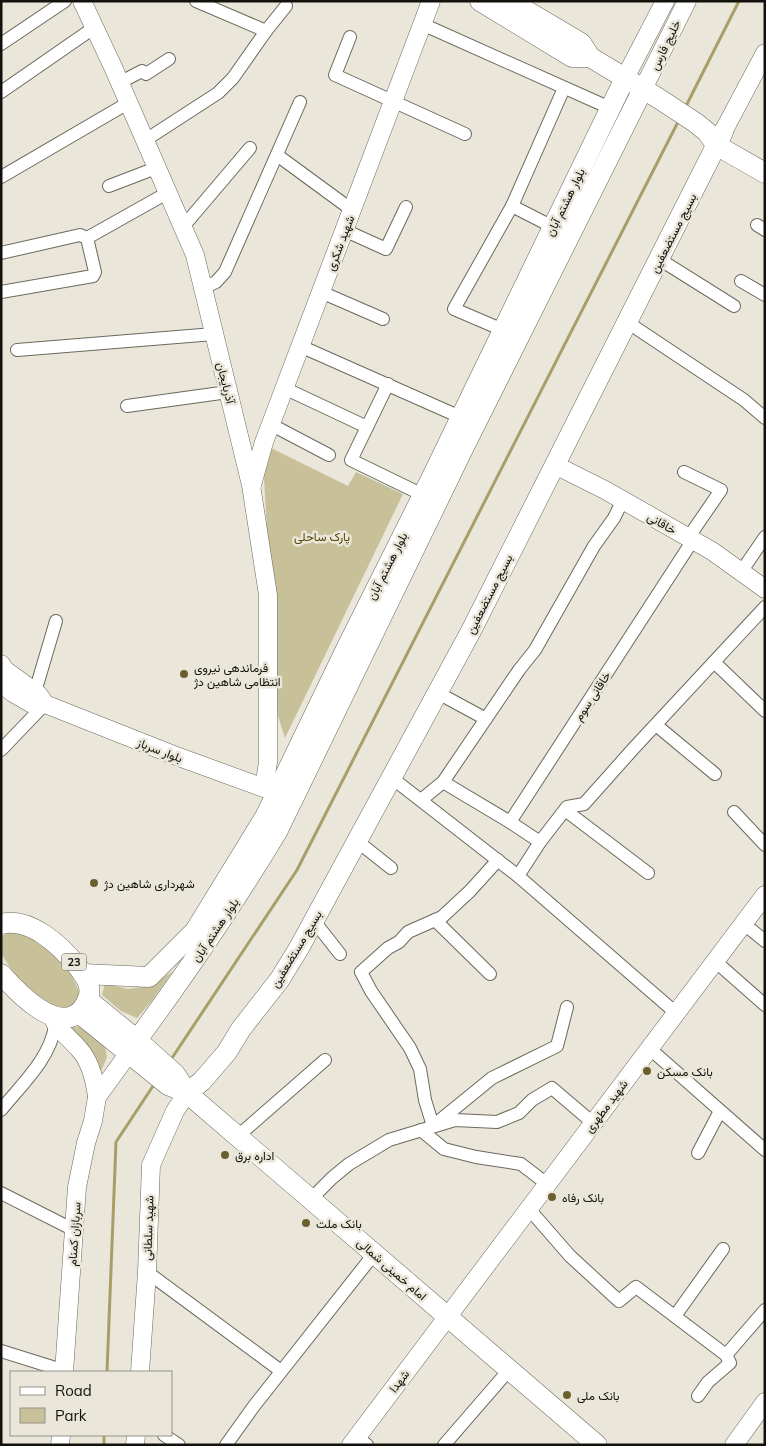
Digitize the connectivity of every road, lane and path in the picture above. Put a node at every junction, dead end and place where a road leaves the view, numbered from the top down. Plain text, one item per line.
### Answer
1 (65, 1) edge
2 (82, 1) edge
3 (196, 1) edge
4 (431, 1) edge
5 (480, 1) edge
6 (510, 1) edge
7 (664, 1) edge
8 (687, 1) edge
9 (286, 6) dead end
10 (422, 24) junction
11 (95, 26) junction
12 (266, 31) junction
13 (350, 37) dead end
14 (1, 44) edge
15 (765, 53) edge
16 (590, 57) junction
17 (169, 59) dead end
18 (625, 78) junction
19 (119, 83) junction
20 (564, 88) junction
21 (1, 92) edge
22 (651, 94) junction
23 (394, 100) junction
24 (300, 102) dead end
25 (128, 103) junction
26 (610, 108) junction
27 (710, 133) junction
28 (465, 134) dead end
29 (144, 141) junction
30 (250, 148) dead end
31 (277, 156) junction
32 (760, 165) edge
33 (156, 168) junction
34 (1, 177) edge
35 (700, 180) junction
36 (109, 186) dead end
37 (167, 193) junction
38 (406, 206) dead end
39 (512, 206) junction
40 (352, 210) junction
41 (553, 227) junction
42 (182, 228) junction
43 (344, 230) junction
44 (87, 238) junction
45 (1, 253) edge
46 (660, 259) junction
47 (742, 281) dead end
48 (202, 288) junction
49 (1, 292) edge
50 (321, 292) junction
51 (765, 295) edge
52 (734, 306) dead end
53 (383, 318) dead end
54 (628, 322) junction
55 (503, 330) junction
56 (214, 334) junction
57 (300, 346) junction
58 (17, 350) dead end
59 (388, 384) junction
60 (284, 388) junction
61 (228, 392) junction
62 (127, 406) dead end
63 (765, 418) edge
64 (468, 420) junction
65 (270, 424) junction
66 (367, 427) junction
67 (329, 455) dead end
68 (554, 465) junction
69 (684, 472) dead end
70 (252, 485) junction
71 (423, 495) junction
72 (623, 500) junction
73 (765, 537) edge
74 (690, 539) junction
75 (741, 572) junction
76 (765, 590) edge
77 (384, 592) junction
78 (765, 607) edge
79 (56, 621) dead end
80 (714, 662) junction
81 (1, 664) edge
82 (1, 683) edge
83 (438, 693) junction
84 (40, 698) junction
85 (765, 711) edge
86 (486, 719) junction
87 (657, 723) junction
88 (1, 750) edge
89 (715, 774) dead end
90 (392, 778) junction
91 (444, 782) junction
92 (278, 793) junction
93 (421, 800) junction
94 (565, 810) junction
95 (734, 812) dead end
96 (510, 822) junction
97 (357, 841) junction
98 (540, 842) junction
99 (765, 844) edge
100 (498, 860) junction
101 (391, 868) dead end
102 (648, 873) dead end
103 (518, 876) junction
104 (765, 895) edge
105 (434, 920) junction
106 (314, 921) junction
107 (743, 923) junction
108 (1, 924) edge
109 (765, 941) edge
110 (340, 954) dead end
111 (715, 961) junction
112 (1, 974) edge
113 (83, 974) junction
114 (490, 974) dead end
115 (765, 1005) edge
116 (84, 1006) junction
117 (567, 1007) dead end
118 (676, 1013) junction
119 (53, 1021) junction
120 (649, 1048) junction
121 (139, 1051) junction
122 (325, 1060) dead end
123 (177, 1083) junction
124 (97, 1097) junction
125 (1, 1110) edge
126 (720, 1111) junction
127 (593, 1123) junction
128 (427, 1128) junction
129 (238, 1136) junction
130 (765, 1150) edge
131 (698, 1153) dead end
132 (547, 1184) junction
133 (1, 1193) edge
134 (311, 1199) junction
135 (528, 1208) junction
136 (74, 1230) junction
137 (723, 1249) dead end
138 (374, 1254) junction
139 (147, 1272) junction
140 (765, 1310) edge
141 (675, 1316) junction
142 (447, 1317) junction
143 (1, 1351) edge
144 (726, 1355) junction
145 (509, 1370) junction
146 (64, 1371) edge
147 (140, 1371) edge
148 (281, 1372) junction
149 (698, 1396) dead end
150 (765, 1402) edge
151 (166, 1436) edge
152 (358, 1442) edge
153 (179, 1445) edge
154 (226, 1445) edge
155 (444, 1445) edge
156 (597, 1445) edge
157 (734, 1445) edge

1 - 14 street
2 - 11 street, آذربایجان
3 - 12 street
4 - 10 street, شهید شکری
5 - 16 main road
6 - 16 main road
7 - 18 street, خلیج فارس
8 - 22 street, خلیج فارس
9 - 12 street
10 - 20 street
10 - 23 street, شهید شکری
11 - 19 street, آذربایجان
11 - 21 street
12 - 29 street
13 - 23 street
15 - 27 street
16 - 18 main road
17 - 19 street
18 - 22 main road
18 - 26 main road, بلوار هشتم آبان
19 - 25 street, آذربایجان
20 - 26 street
20 - 39 street
22 - 27 main road
22 - 64 main road, بلوار هشتم آبان
23 - 28 street
23 - 40 street, شهید شکری
24 - 31 street
25 - 29 street, آذربایجان
25 - 34 street
26 - 41 main road, بلوار هشتم آبان
27 - 32 main road
27 - 35 main road, بسیج مستضعفین
29 - 33 street, آذربایجان
30 - 42 street
31 - 40 street
31 - 48 street
32 - 35 main road
33 - 36 street
33 - 37 street, آذربایجان
35 - 46 main road, بسیج مستضعفین
37 - 42 street, آذربایجان
37 - 44 street
38 - 43 street
39 - 41 street
39 - 55 street
40 - 43 street, شهید شکری
41 - 55 main road, بلوار هشتم آبان
42 - 48 street, آذربایجان
43 - 50 street, شهید شکری
44 - 45 street
44 - 49 street
46 - 52 street
46 - 54 main road, بسیج مستضعفین
47 - 51 street
48 - 56 street, آذربایجان
50 - 53 street
50 - 57 street, شهید شکری
54 - 63 street
54 - 68 main road, بسیج مستضعفین
55 - 64 main road, بلوار هشتم آبان
56 - 58 street
56 - 61 street, آذربایجان
57 - 59 street
57 - 60 street, شهید شکری
59 - 64 street
59 - 66 street
60 - 65 street, شهید شکری
60 - 66 street
61 - 62 street
61 - 70 street, آذربایجان
64 - 71 main road, بلوار هشتم آبان
64 - 77 main road, بلوار هشتم آبان
65 - 67 street
65 - 70 street, شهید شکری
66 - 71 street
68 - 72 street, خاقانی
68 - 83 main road, بسیج مستضعفین
69 - 74 street, خاقانی سوم
70 - 92 street, آذربایجان
71 - 77 main road, بلوار هشتم آبان
72 - 74 street, خاقانی
72 - 86 street
73 - 75 street
74 - 75 street, خاقانی
74 - 96 street, خاقانی سوم
75 - 76 street, خاقانی
77 - 92 main road, بلوار هشتم آبان
78 - 80 street
79 - 84 street
80 - 85 street
80 - 87 street
81 - 84 street, بلوار سرباز
82 - 84 street, بلوار سرباز
83 - 86 street
83 - 90 main road, بسیج مستضعفین
84 - 88 street
84 - 92 street, بلوار سرباز
86 - 91 street
87 - 89 street
87 - 94 street
90 - 93 street
90 - 97 main road, بسیج مستضعفین
91 - 93 street
91 - 96 street
92 - 113 main road, بلوار هشتم آبان
92 - 121 main road, بلوار هشتم آبان
93 - 100 street
94 - 98 street
94 - 102 street
95 - 99 street
96 - 98 street
97 - 101 street
97 - 106 main road, بسیج مستضعفین
98 - 103 street
100 - 103 street
100 - 105 street
103 - 118 street
104 - 107 street, شهید مطهری
105 - 114 street
105 - 128 street
106 - 110 street
106 - 123 main road, بسیج مستضعفین
107 - 109 street
107 - 111 street, شهید مطهری
108 - 113 main road, 23
111 - 115 street
111 - 118 street, شهید مطهری
112 - 119 main road
113 - 116 main road, 23
116 - 119 main road
116 - 121 main road
117 - 128 street
118 - 120 street, شهید مطهری
119 - 124 street, سربازان کمنام
119 - 125 street
120 - 126 street
120 - 127 street, شهید مطهری
121 - 123 main road, امام خمینی شمالی
121 - 124 street, سربازان کمنام
122 - 129 street
123 - 129 main road, امام خمینی شمالی
123 - 139 street, شهید سلطانی
124 - 136 street, سربازان کمنام
126 - 130 street
126 - 131 street
127 - 128 street
127 - 132 street, شهید مطهری
128 - 132 street
128 - 134 street
129 - 134 main road, امام خمینی شمالی
132 - 135 street, شهید مطهری
133 - 136 street
134 - 138 main road, امام خمینی شمالی
135 - 141 street
135 - 142 street, شهید مطهری
136 - 146 street, سربازان کمنام
137 - 141 street
138 - 142 main road, امام خمینی شمالی
138 - 148 street
139 - 147 street, شهید سلطانی
139 - 148 street
140 - 144 street
141 - 144 street
142 - 145 main road, امام خمینی شمالی
142 - 152 street, شهدا
143 - 146 street
144 - 149 street
145 - 155 street
145 - 156 main road, امام خمینی شمالی
148 - 154 street
150 - 157 street
151 - 153 street

